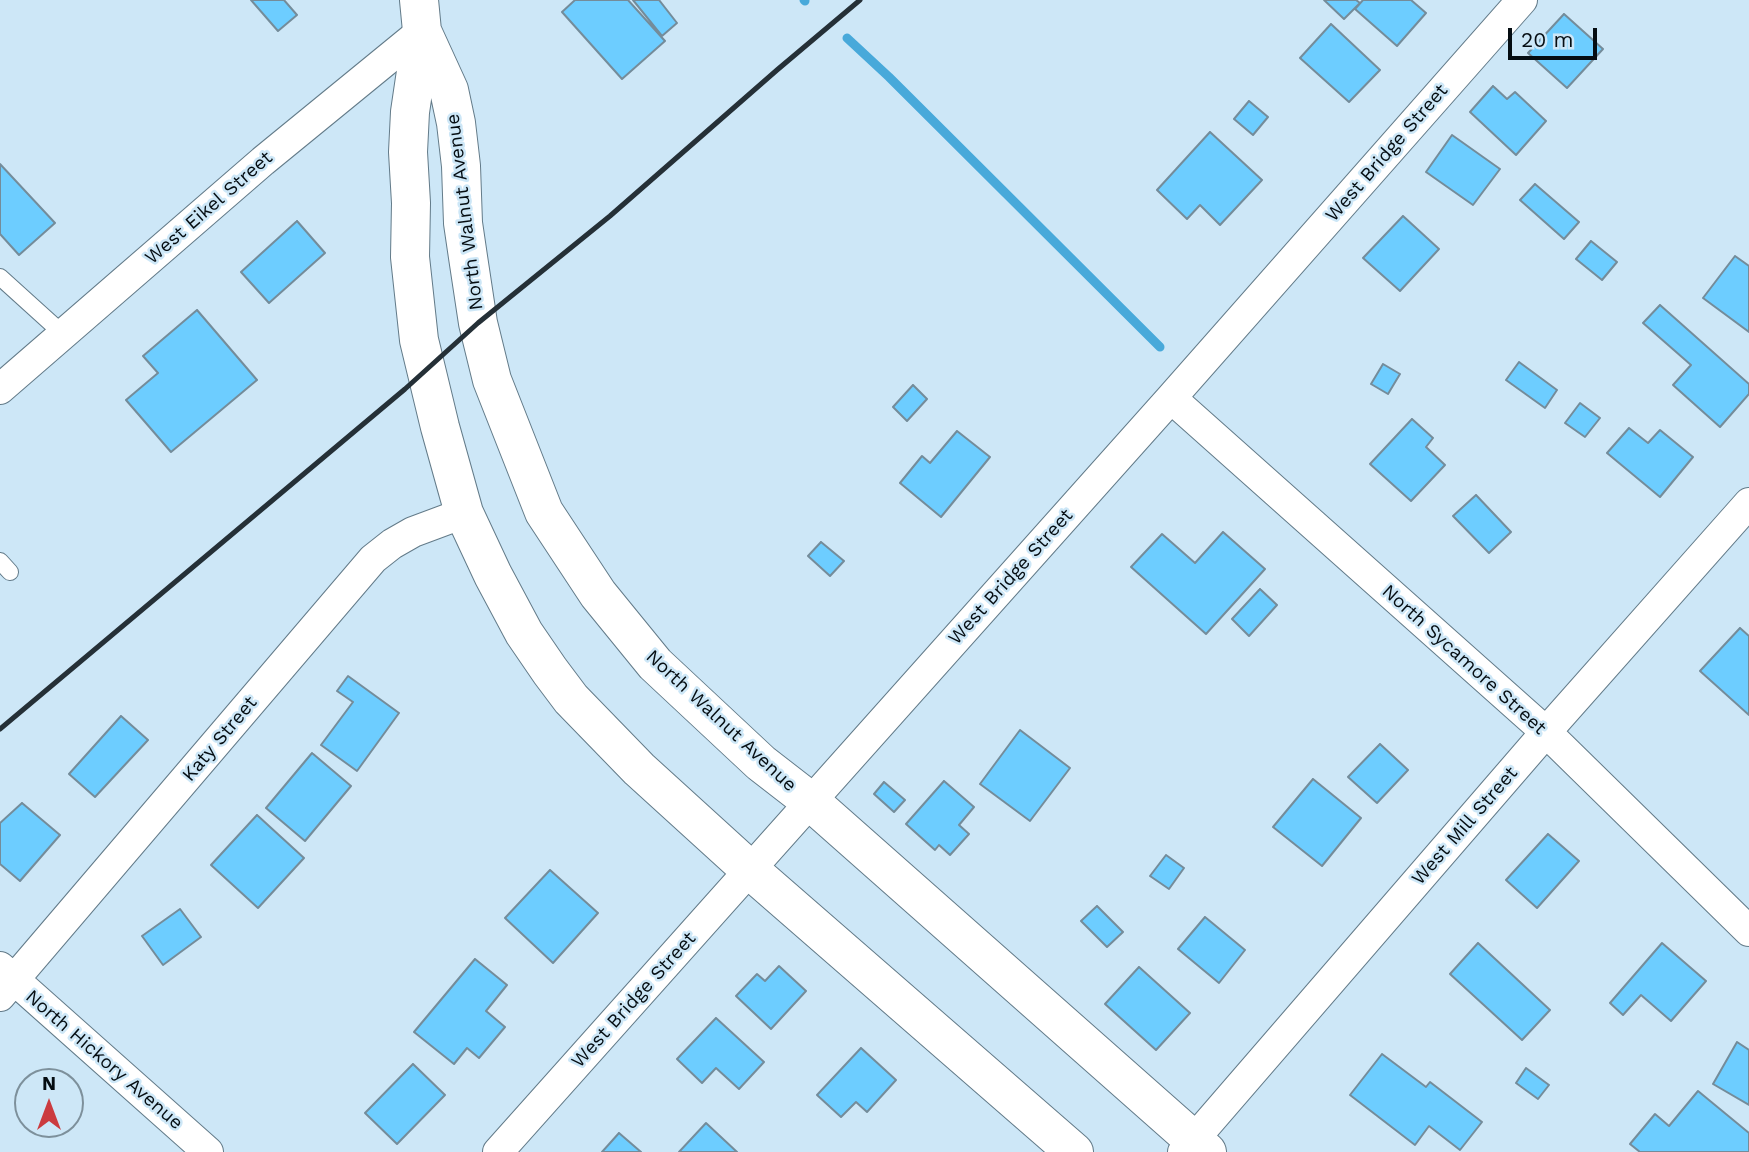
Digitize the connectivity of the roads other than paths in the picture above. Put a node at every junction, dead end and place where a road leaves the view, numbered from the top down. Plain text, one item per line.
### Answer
1 (1522, 0) edge
2 (423, 9) edge
3 (1, 280) edge
4 (63, 334) junction
5 (0, 388) edge
6 (1171, 398) junction
7 (1749, 503) edge
8 (464, 513) junction
9 (1546, 732) junction
10 (810, 802) junction
11 (750, 870) junction
12 (1749, 931) edge
13 (5, 981) edge
14 (1195, 1148) edge
15 (208, 1152) edge
16 (498, 1152) edge
17 (1074, 1152) edge

1 - 6 street, West Bridge Street
2 - 4 street, West Eikel Street
2 - 8 main road
2 - 10 main road, North Walnut Avenue
3 - 4 lane
4 - 5 street, West Eikel Street
6 - 9 street, North Sycamore Street
6 - 10 street, West Bridge Street
7 - 9 street, West Mill Street
8 - 11 main road
8 - 13 street, Katy Street
9 - 12 street, North Sycamore Street
9 - 14 street, West Mill Street
10 - 11 street, West Bridge Street
10 - 14 main road, North Walnut Avenue
11 - 16 street, West Bridge Street
11 - 17 main road
13 - 15 street, North Hickory Avenue

